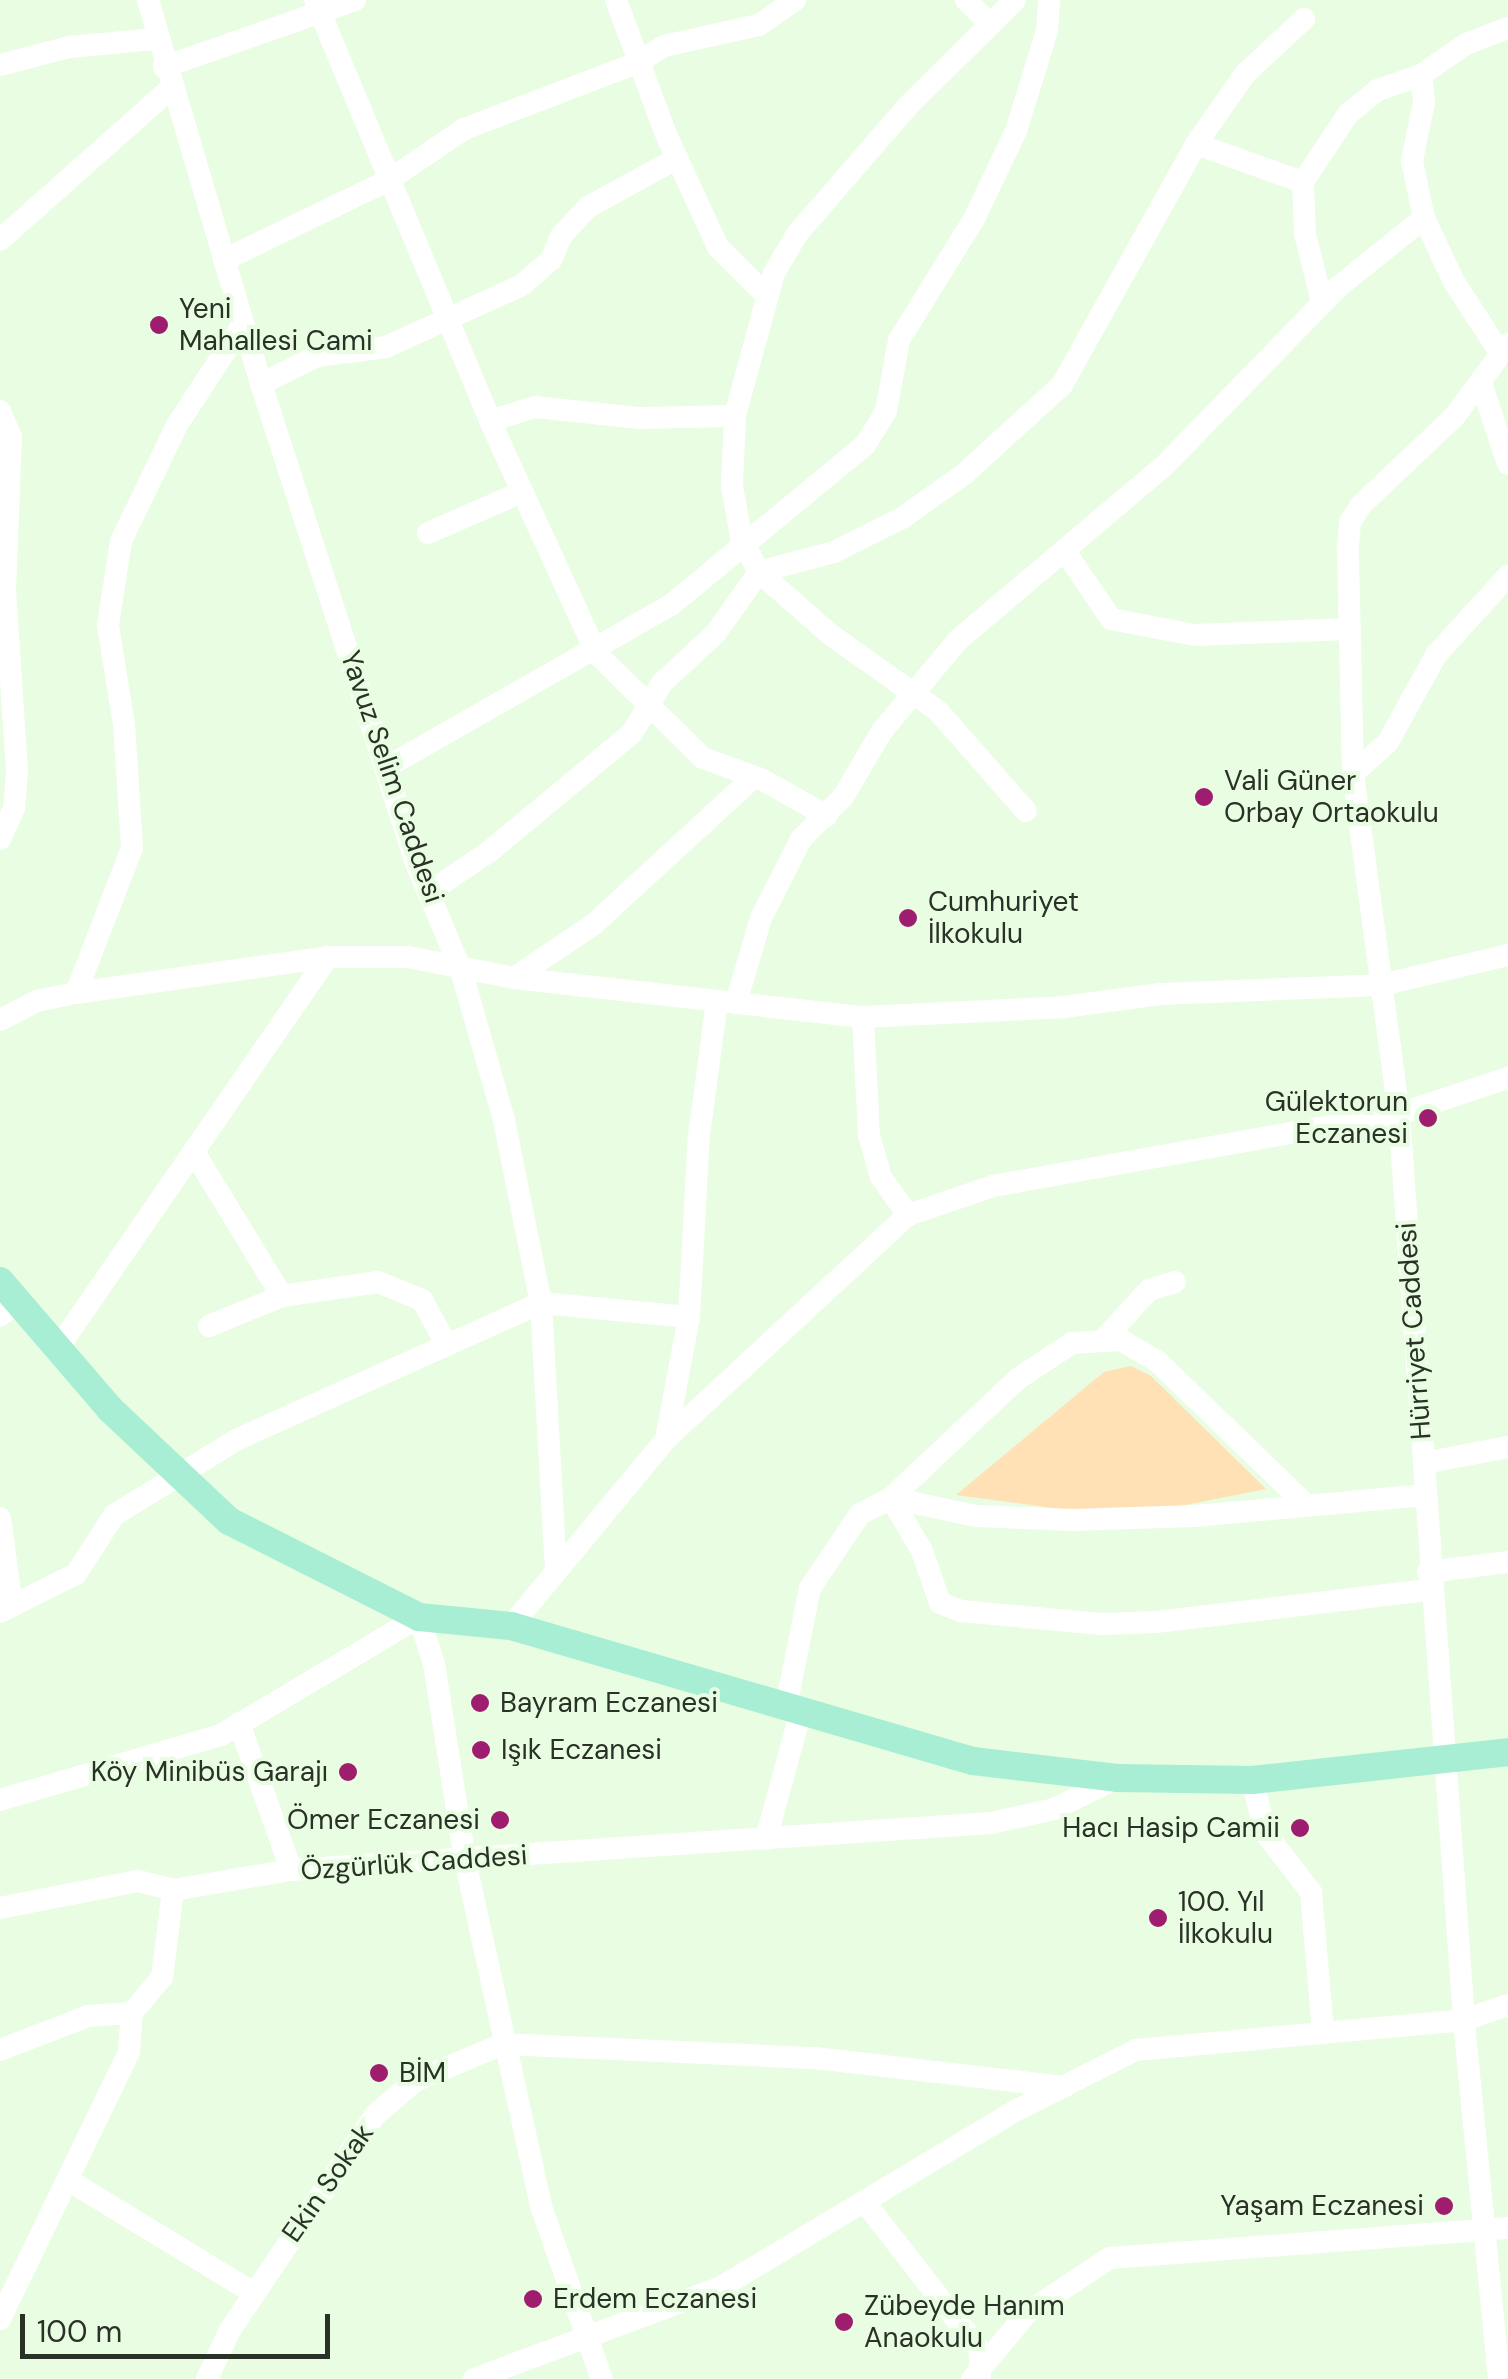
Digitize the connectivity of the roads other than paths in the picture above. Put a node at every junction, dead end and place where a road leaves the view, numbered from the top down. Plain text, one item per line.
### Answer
1 (148, 0) edge
2 (355, 0) edge
3 (616, 0) edge
4 (795, 0) edge
5 (966, 0) edge
6 (1014, 0) edge
7 (1049, 0) edge
8 (316, 6) edge
9 (1304, 19) dead end
10 (987, 21) junction
11 (1508, 28) edge
12 (156, 39) junction
13 (637, 63) junction
14 (0, 65) edge
15 (1421, 74) junction
16 (167, 78) junction
17 (1196, 144) junction
18 (678, 158) junction
19 (390, 180) junction
20 (1303, 182) junction
21 (1424, 218) junction
22 (0, 240) edge
23 (224, 260) junction
24 (764, 293) junction
25 (1322, 302) junction
26 (450, 318) junction
27 (244, 324) junction
28 (1505, 349) edge
29 (1481, 383) junction
30 (261, 384) junction
31 (0, 411) edge
32 (735, 416) junction
33 (490, 421) junction
34 (1508, 464) edge
35 (522, 492) junction
36 (428, 533) dead end
37 (745, 544) junction
38 (1064, 550) junction
39 (759, 572) junction
40 (1507, 578) edge
41 (2, 590) edge
42 (1350, 629) junction
43 (596, 652) junction
44 (918, 694) junction
45 (650, 709) junction
46 (386, 768) junction
47 (1353, 774) junction
48 (754, 777) junction
49 (1026, 811) dead end
50 (827, 816) junction
51 (0, 839) edge
52 (431, 891) junction
53 (1508, 955) edge
54 (328, 957) junction
55 (461, 970) junction
56 (514, 978) junction
57 (1382, 985) junction
58 (76, 994) junction
59 (726, 1002) junction
60 (863, 1018) junction
61 (0, 1020) edge
62 (1508, 1078) edge
63 (1398, 1114) junction
64 (194, 1152) junction
65 (908, 1216) junction
66 (1175, 1282) dead end
67 (282, 1296) junction
68 (5, 1300) edge
69 (542, 1303) junction
70 (689, 1317) junction
71 (209, 1326) dead end
72 (1105, 1338) junction
73 (446, 1345) junction
74 (56, 1350) junction
75 (666, 1438) junction
76 (1508, 1447) edge
77 (1424, 1462) junction
78 (175, 1476) junction
79 (1425, 1495) junction
80 (892, 1498) junction
81 (1302, 1502) junction
82 (0, 1518) edge
83 (1508, 1562) edge
84 (556, 1570) junction
85 (1429, 1581) junction
86 (6, 1609) edge
87 (419, 1617) junction
88 (510, 1626) junction
89 (794, 1709) junction
90 (240, 1724) junction
91 (1508, 1752) edge
92 (1445, 1763) junction
93 (1117, 1778) junction
94 (1252, 1780) junction
95 (0, 1800) edge
96 (766, 1840) junction
97 (465, 1860) junction
98 (290, 1870) junction
99 (173, 1890) junction
100 (0, 1908) edge
101 (1508, 2005) edge
102 (132, 2013) junction
103 (1464, 2020) junction
104 (1323, 2033) junction
105 (503, 2044) junction
106 (0, 2050) edge
107 (1064, 2087) junction
108 (68, 2180) junction
109 (866, 2205) junction
110 (1496, 2229) edge
111 (254, 2293) junction
112 (0, 2318) edge
113 (588, 2338) junction
114 (977, 2376) edge
115 (207, 2379) edge
116 (474, 2379) edge
117 (602, 2379) edge
118 (1500, 2379) edge

1 - 12 street, Yavuz Selim Caddesi
2 - 8 street
3 - 13 street
4 - 13 street
5 - 10 street
6 - 10 street
7 - 37 street
8 - 16 street
8 - 19 street
9 - 17 street
10 - 24 street
11 - 15 street
12 - 14 street
12 - 16 street, Yavuz Selim Caddesi
13 - 18 street
13 - 19 street
15 - 20 street
15 - 21 street
16 - 22 street
16 - 23 street, Yavuz Selim Caddesi
17 - 20 street
17 - 39 street
18 - 24 street
18 - 26 street
19 - 23 street
19 - 26 street
20 - 25 street
21 - 25 street
21 - 28 street
23 - 27 street, Yavuz Selim Caddesi
24 - 32 street
25 - 38 street
26 - 30 street
26 - 33 street
27 - 30 street, Yavuz Selim Caddesi
27 - 58 street
28 - 29 street, Hürriyet Caddesi
29 - 34 street
29 - 42 street, Hürriyet Caddesi
30 - 46 street, Yavuz Selim Caddesi
31 - 41 street
32 - 33 street
32 - 37 street
33 - 35 street
35 - 36 street
35 - 43 street
37 - 39 street
37 - 43 street
38 - 42 street
38 - 44 street
39 - 44 street
39 - 45 street
40 - 47 street
41 - 51 street
42 - 47 street, Hürriyet Caddesi
43 - 45 street
43 - 46 street
44 - 49 street
44 - 50 street
45 - 48 street
45 - 52 street
46 - 52 street, Yavuz Selim Caddesi
47 - 57 street, Hürriyet Caddesi
48 - 50 street
48 - 56 street
50 - 59 street
52 - 55 street, Yavuz Selim Caddesi
53 - 57 street
54 - 55 street
54 - 58 street
54 - 64 street
55 - 56 street
55 - 69 street, Yavuz Selim Caddesi
56 - 59 street
57 - 60 street
57 - 63 street, Hürriyet Caddesi
58 - 61 street
59 - 60 street
59 - 70 street
60 - 65 street
62 - 63 street
63 - 65 street
63 - 77 street, Hürriyet Caddesi
64 - 67 street
64 - 74 street
65 - 75 street
66 - 72 street
67 - 71 street
67 - 73 street
68 - 74 main road
69 - 70 street
69 - 73 street
69 - 84 street, Yavuz Selim Caddesi
70 - 75 street
72 - 80 street
72 - 81 street
73 - 78 street
74 - 78 main road
75 - 84 street
76 - 77 street
77 - 79 street, Hürriyet Caddesi
78 - 86 street
78 - 87 main road
79 - 81 street
79 - 85 street, Hürriyet Caddesi
80 - 81 street
80 - 85 street
80 - 89 street
82 - 86 street
83 - 85 street
84 - 88 street
85 - 92 street, Hürriyet Caddesi
87 - 88 main road
87 - 90 street
87 - 97 street
88 - 89 main road
89 - 93 main road
89 - 96 street
90 - 95 street
90 - 98 street
91 - 92 main road
92 - 94 main road
92 - 103 street, Hürriyet Caddesi
93 - 94 main road
93 - 96 street, Özgürlük Caddesi
94 - 104 street
96 - 97 street, Özgürlük Caddesi
97 - 98 street, Özgürlük Caddesi
97 - 105 street
98 - 99 street, Özgürlük Caddesi
99 - 100 street, Özgürlük Caddesi
99 - 102 street
101 - 103 street
102 - 106 street
102 - 108 street
103 - 104 street
103 - 110 street, Hürriyet Caddesi
104 - 107 street
105 - 107 street
105 - 111 street, Ekin Sokak
105 - 113 street
107 - 109 street
108 - 111 street
108 - 112 street
109 - 113 street
109 - 114 street
110 - 114 street
110 - 118 street, Hürriyet Caddesi
111 - 115 street, Ekin Sokak
113 - 116 street
113 - 117 street

